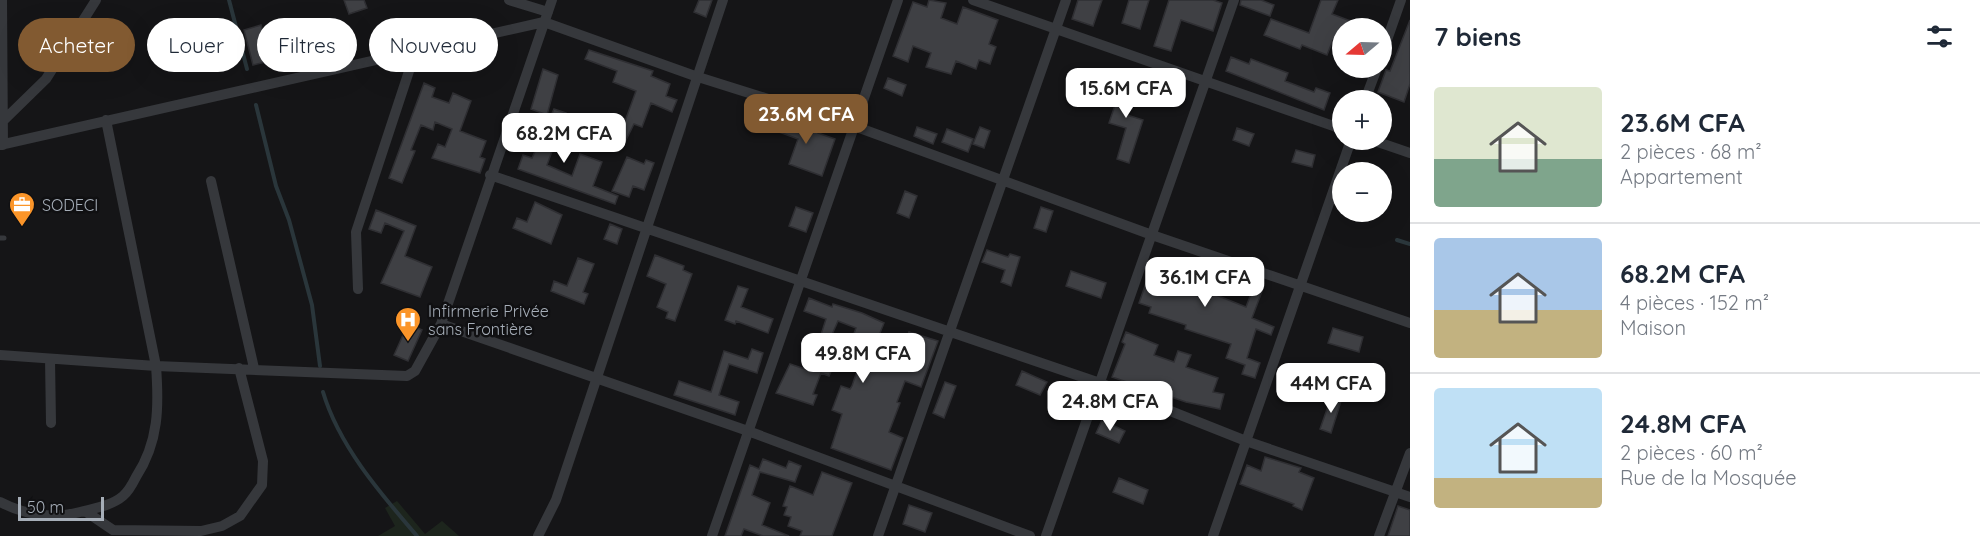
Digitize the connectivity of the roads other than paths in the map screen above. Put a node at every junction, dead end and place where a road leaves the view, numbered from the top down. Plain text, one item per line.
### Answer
1 (2, 0) edge
2 (96, 0) edge
3 (509, 0) edge
4 (552, 0) edge
5 (723, 0) edge
6 (898, 0) edge
7 (973, 0) edge
8 (1066, 0) edge
9 (1234, 0) edge
10 (1401, 0) edge
11 (546, 17) junction
12 (1392, 26) edge
13 (498, 29) edge
14 (1056, 29) junction
15 (369, 61) edge
16 (409, 72) edge
17 (695, 76) junction
18 (1206, 82) junction
19 (106, 120) junction
20 (2, 122) junction
21 (854, 126) junction
22 (1332, 126) edge
23 (1, 145) edge
24 (1392, 147) edge
25 (1347, 150) edge
26 (1410, 153) edge
27 (490, 176) junction
28 (1003, 180) junction
29 (211, 181) dead end
30 (647, 229) junction
31 (1152, 235) junction
32 (800, 281) junction
33 (1298, 285) junction
34 (358, 289) dead end
35 (1410, 323) edge
36 (441, 324) junction
37 (949, 330) junction
38 (0, 355) edge
39 (50, 359) junction
40 (156, 366) junction
41 (239, 368) junction
42 (254, 368) junction
43 (597, 381) junction
44 (1100, 383) junction
45 (51, 423) dead end
46 (748, 431) junction
47 (1246, 441) junction
48 (1410, 453) edge
49 (897, 487) junction
50 (1397, 492) junction
51 (1410, 497) edge
52 (0, 502) edge
53 (85, 511) junction
54 (538, 536) edge
55 (712, 536) edge
56 (878, 536) edge
57 (1030, 536) edge
58 (1046, 536) edge
59 (1213, 536) edge
60 (1379, 536) edge

1 - 20 street
2 - 20 street
3 - 11 street
4 - 11 street
5 - 17 street
6 - 21 street
7 - 14 street
8 - 14 street
9 - 18 street
10 - 12 street
11 - 13 street
11 - 17 street
11 - 27 street
14 - 18 street
14 - 28 street
15 - 19 street
16 - 34 street
17 - 21 street
17 - 30 street
18 - 22 street
18 - 31 street
19 - 23 street
19 - 40 street
20 - 23 street
21 - 28 street
21 - 32 street
24 - 26 street
25 - 33 street
27 - 30 street
27 - 36 street
28 - 31 street
28 - 37 street
29 - 42 street
30 - 32 street
30 - 43 street
31 - 33 street
31 - 44 street
32 - 37 street
32 - 46 street
33 - 35 street
33 - 47 street
36 - 42 street
36 - 43 street
37 - 44 street
37 - 49 street
38 - 39 street
39 - 40 street
39 - 45 street
40 - 41 street
40 - 53 street
41 - 42 street
41 - 53 street
43 - 46 street
43 - 54 street
44 - 47 street
44 - 58 street
46 - 49 street
46 - 55 street
47 - 50 street
47 - 59 street
48 - 50 street
49 - 56 street
49 - 57 street
50 - 51 street
50 - 60 street
52 - 53 street

